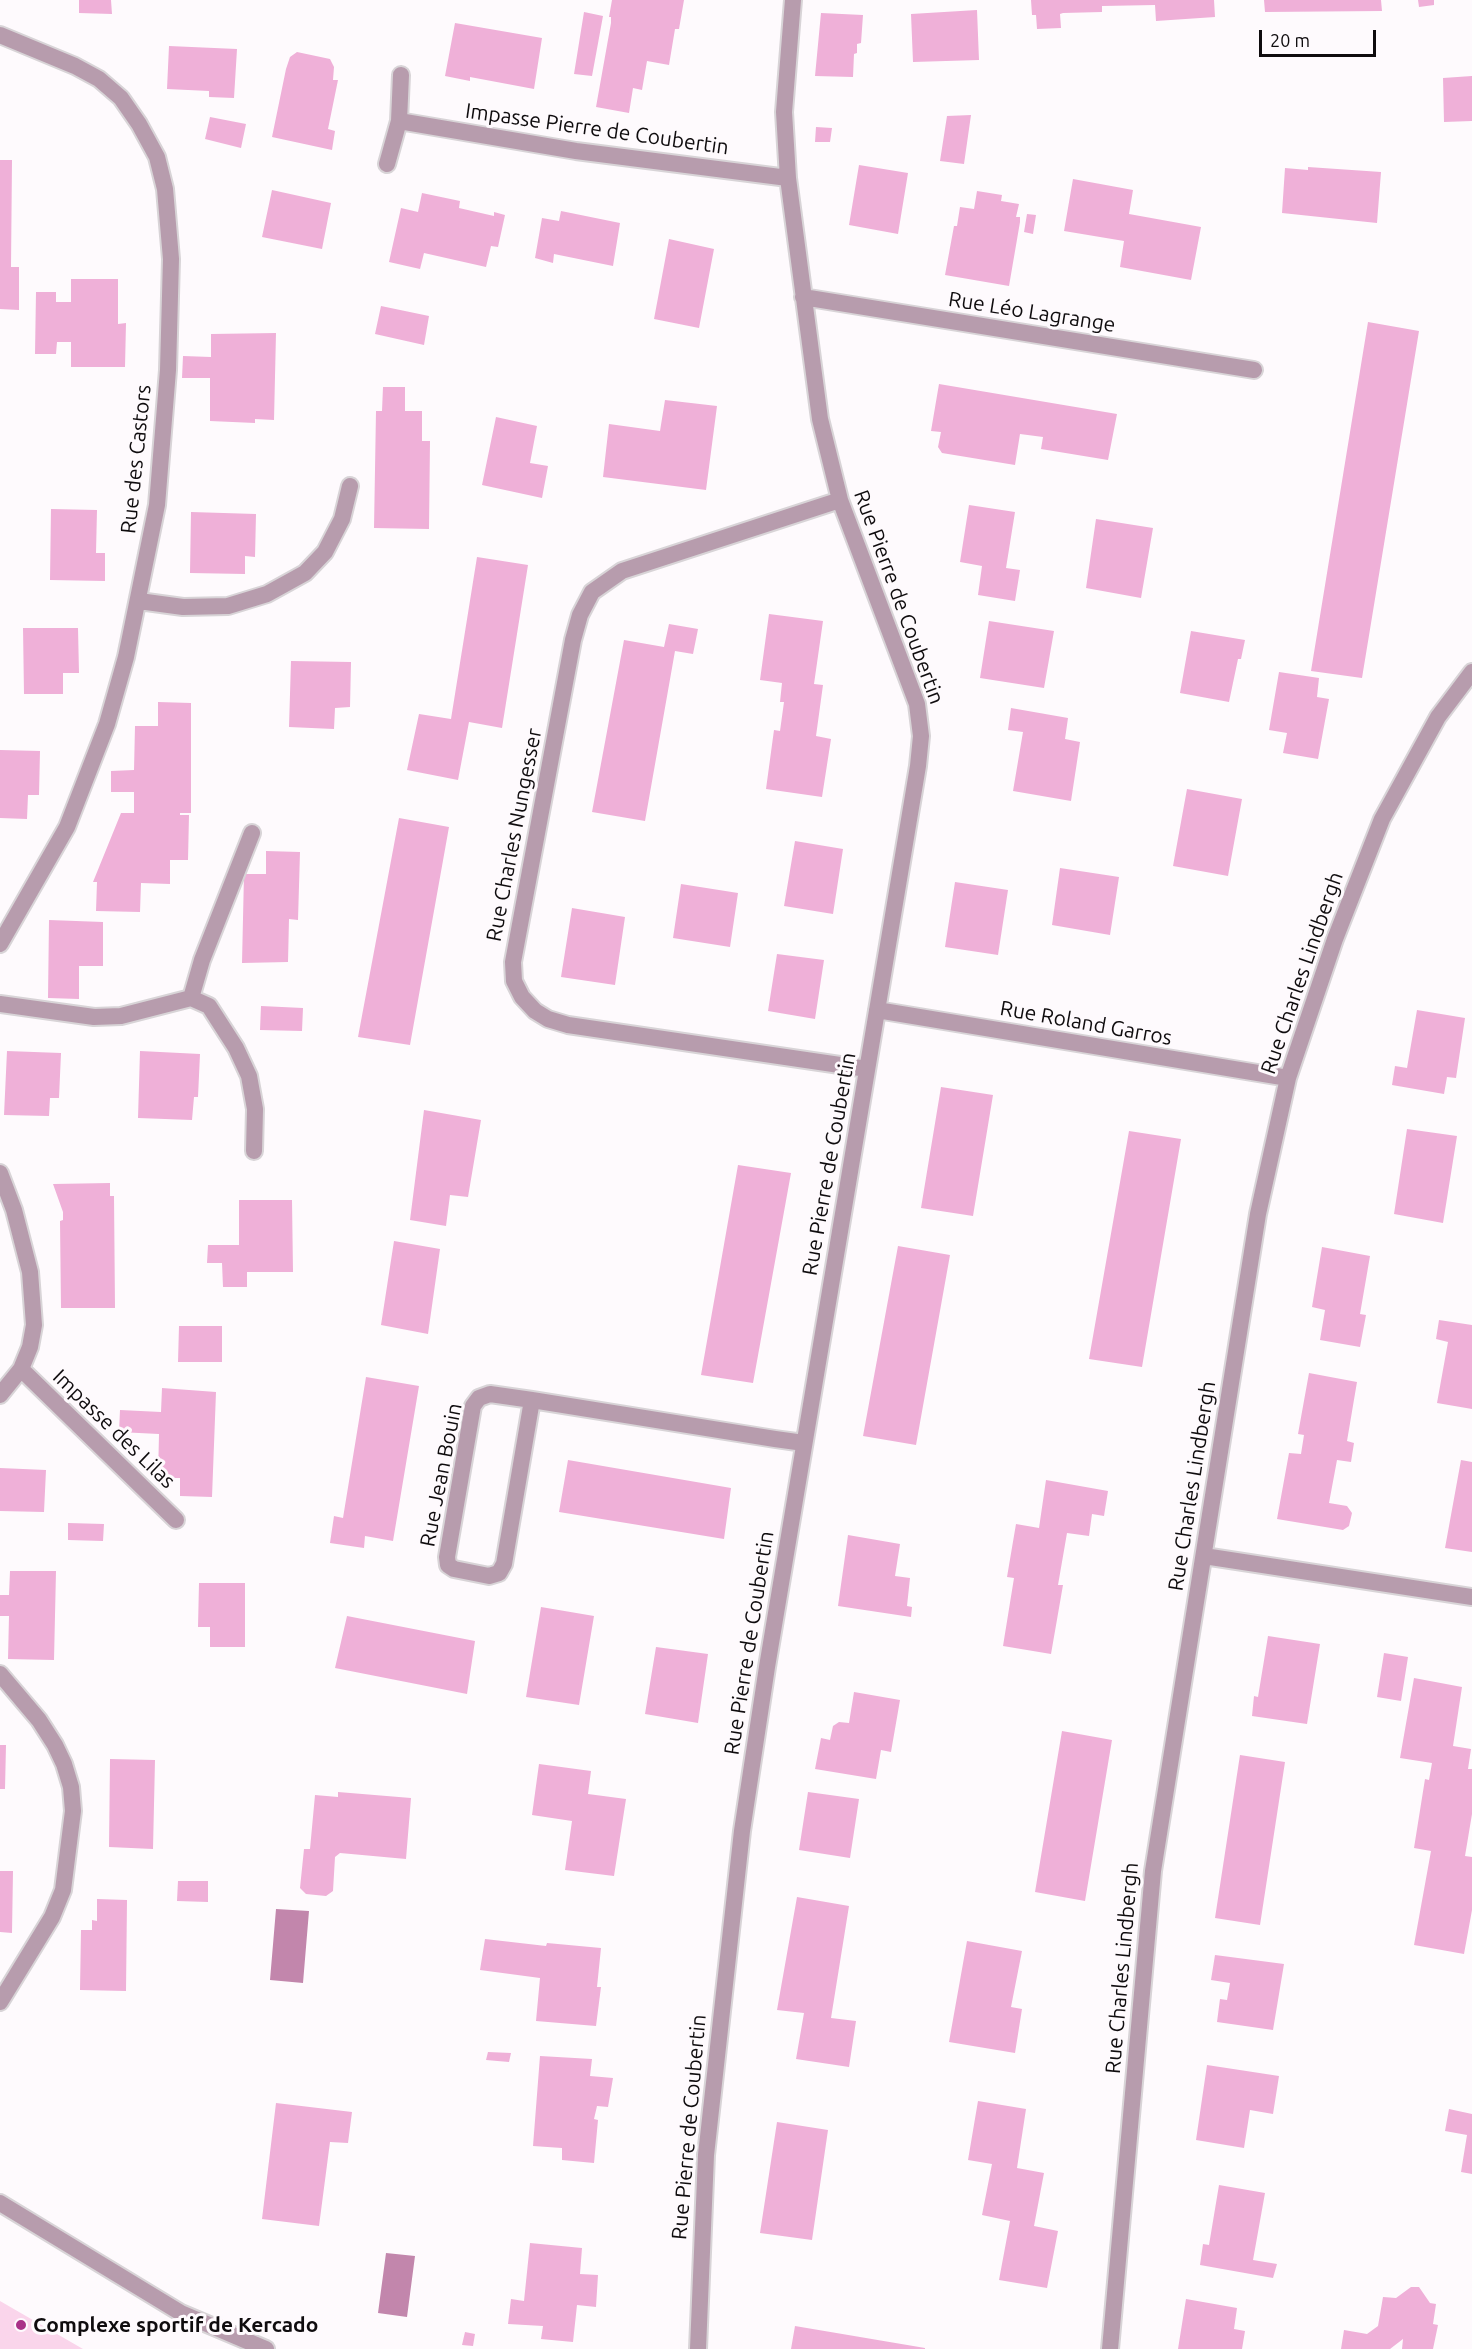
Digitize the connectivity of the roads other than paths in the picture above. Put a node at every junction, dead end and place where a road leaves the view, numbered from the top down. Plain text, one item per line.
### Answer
1 (793, 0) edge
2 (0, 34) edge
3 (401, 75) dead end
4 (399, 121) junction
5 (387, 164) dead end
6 (788, 178) junction
7 (803, 297) junction
8 (1254, 370) dead end
9 (350, 486) dead end
10 (840, 500) junction
11 (139, 601) junction
12 (1472, 672) edge
13 (252, 833) dead end
14 (0, 944) edge
15 (191, 998) junction
16 (0, 1004) edge
17 (877, 1010) junction
18 (867, 1069) junction
19 (1288, 1078) junction
20 (254, 1152) dead end
21 (0, 1173) edge
22 (21, 1369) junction
23 (0, 1395) edge
24 (532, 1400) junction
25 (804, 1443) junction
26 (176, 1520) dead end
27 (1204, 1556) junction
28 (1472, 1597) edge
29 (0, 1674) edge
30 (0, 2002) edge
31 (0, 2204) edge
32 (266, 2349) edge
33 (698, 2349) edge
34 (1110, 2349) edge

1 - 6 street, Rue Pierre de Coubertin
2 - 11 street, Rue des Castors
3 - 4 street
4 - 5 street
4 - 6 street, Impasse Pierre de Coubertin
6 - 7 street, Rue Pierre de Coubertin
7 - 8 street, Rue Léo Lagrange
7 - 10 street, Rue Pierre de Coubertin
9 - 11 street
10 - 17 street, Rue Pierre de Coubertin
10 - 18 street, Rue Charles Nungesser
11 - 14 street, Rue des Castors
12 - 19 street, Rue Charles Lindbergh
13 - 15 street
15 - 16 street
15 - 20 street
17 - 18 street, Rue Pierre de Coubertin
17 - 19 street, Rue Roland Garros
18 - 25 street, Rue Pierre de Coubertin
19 - 27 street, Rue Charles Lindbergh
21 - 22 street
22 - 23 street
22 - 26 street, Impasse des Lilas
24 - 24 street, Rue Jean Bouin
24 - 25 street, Rue Jean Bouin
25 - 33 street, Rue Pierre de Coubertin
27 - 28 street
27 - 34 street, Rue Charles Lindbergh
29 - 30 street
31 - 32 street

